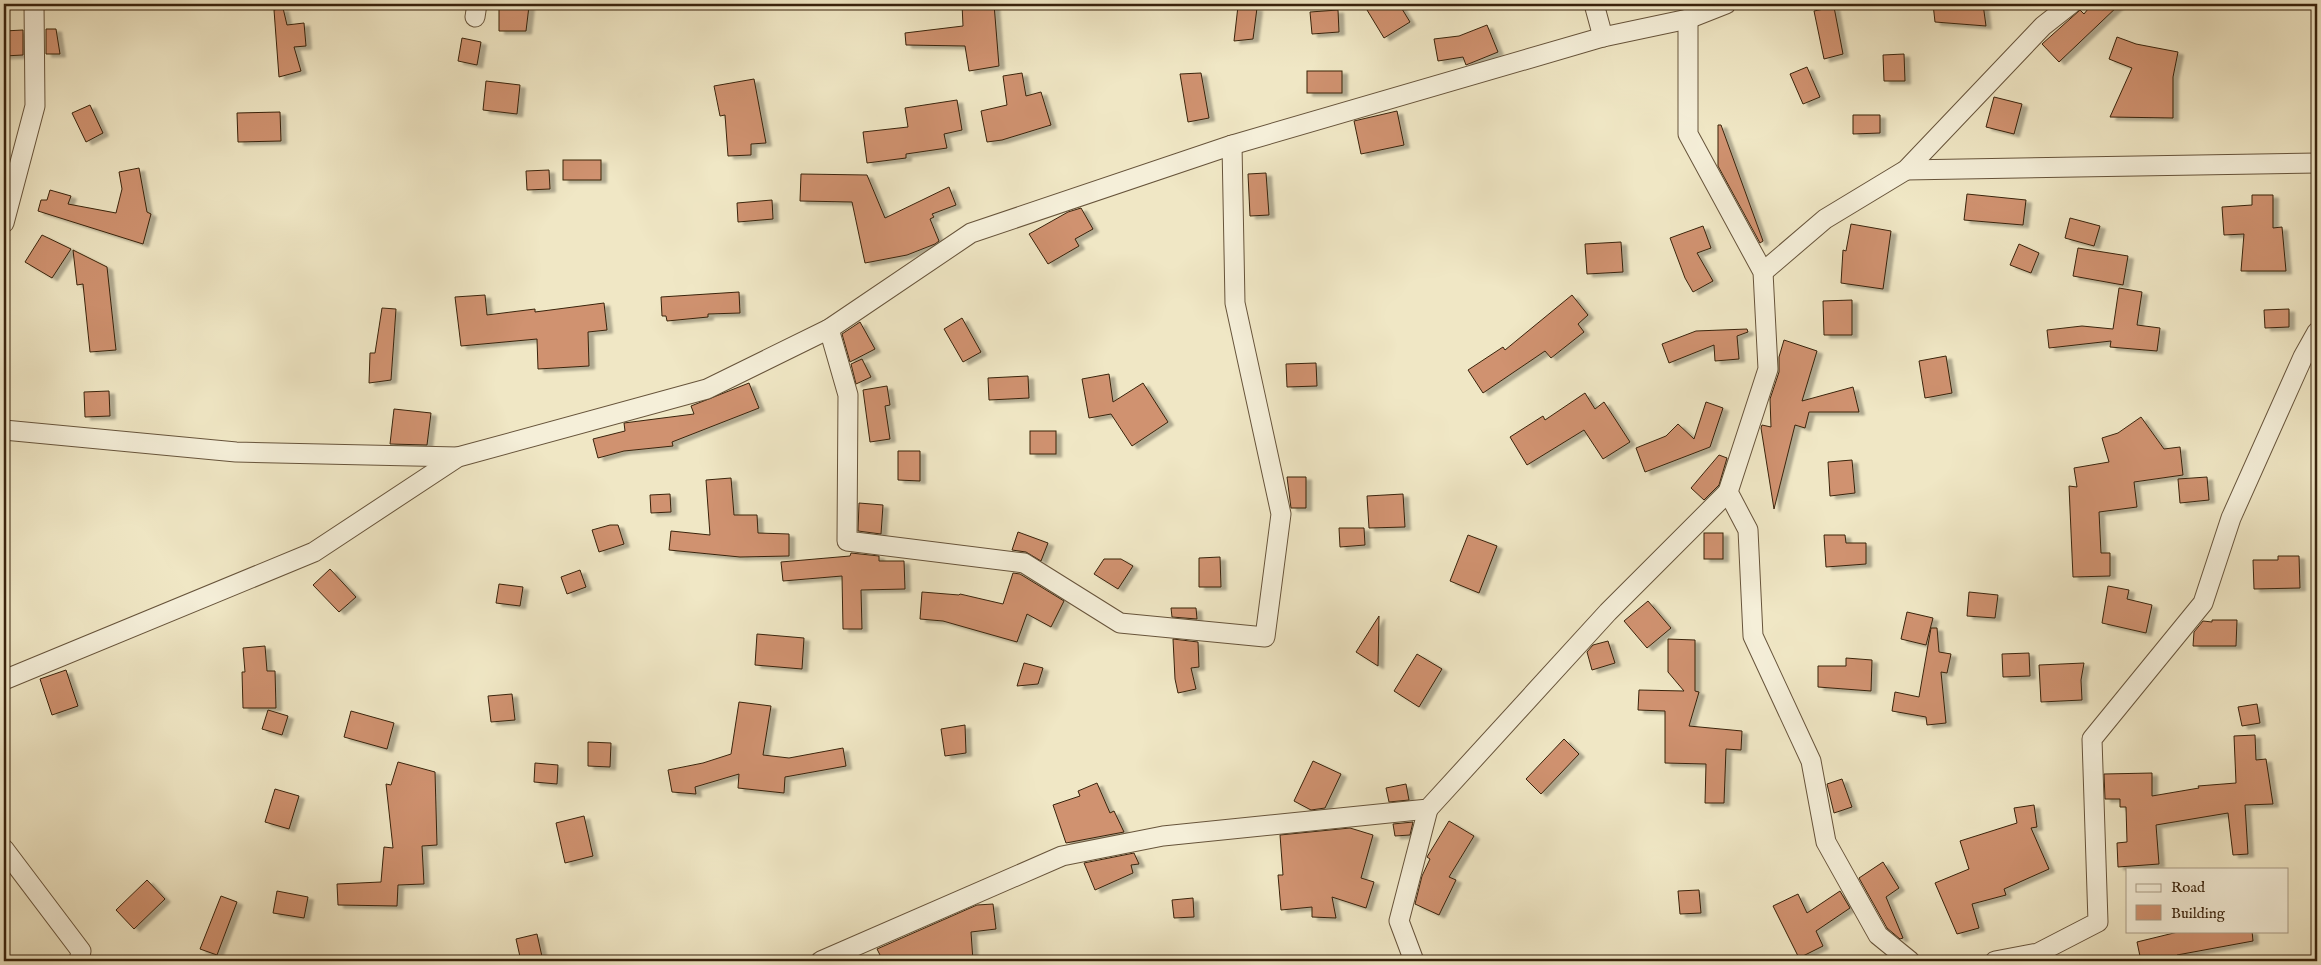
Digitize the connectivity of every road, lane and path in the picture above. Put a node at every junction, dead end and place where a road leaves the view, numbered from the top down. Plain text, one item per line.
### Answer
1 (34, 4) edge
2 (1594, 4) edge
3 (1726, 4) edge
4 (2071, 4) edge
5 (1688, 19) junction
6 (1603, 37) junction
7 (1232, 145) junction
8 (2317, 163) edge
9 (1906, 170) junction
10 (4, 223) edge
11 (1763, 272) junction
12 (829, 329) junction
13 (2317, 332) edge
14 (4, 430) edge
15 (458, 457) junction
16 (1728, 492) junction
17 (4, 680) edge
18 (1428, 808) junction
19 (4, 850) edge
20 (79, 961) edge
21 (821, 961) edge
22 (1414, 961) edge
23 (1910, 961) edge
24 (1995, 961) edge

1 - 10 street
2 - 6 street
3 - 5 street
4 - 9 street
5 - 6 street
5 - 11 street
6 - 7 street
7 - 12 street
7 - 12 street
8 - 9 street
9 - 11 street
11 - 16 street
12 - 15 street
13 - 24 street
14 - 15 street
15 - 17 street
16 - 18 street
16 - 23 street
18 - 21 street
18 - 22 street
19 - 20 street

